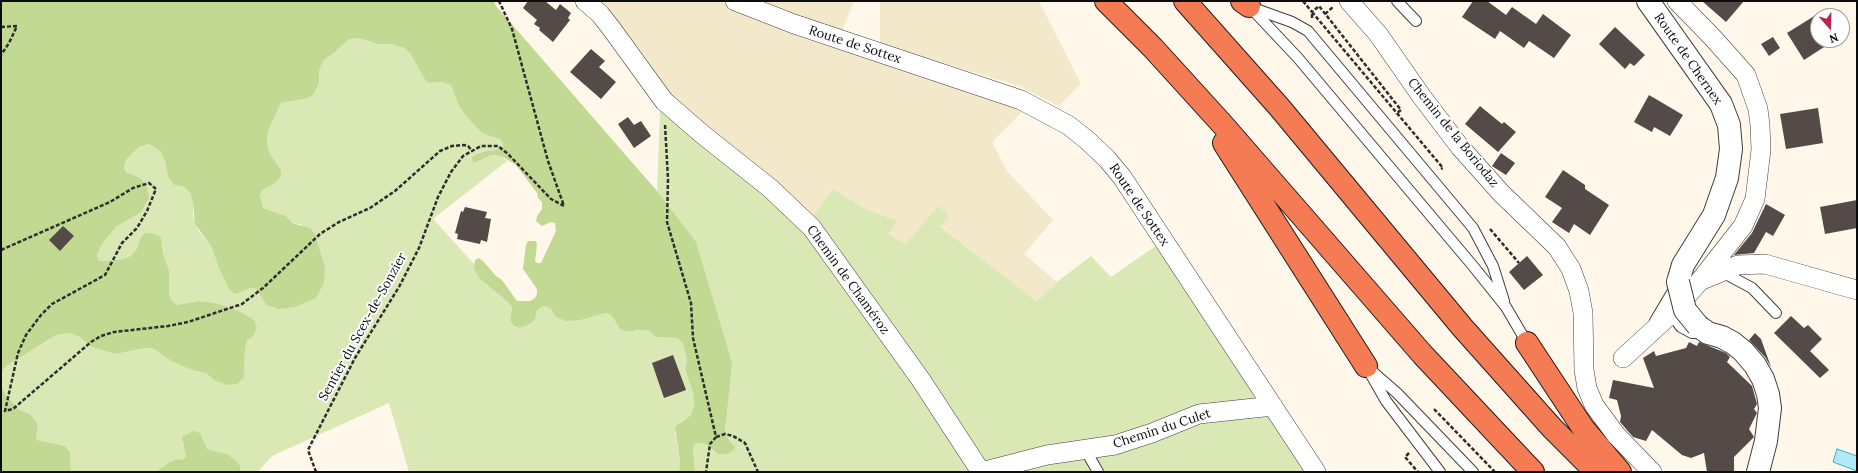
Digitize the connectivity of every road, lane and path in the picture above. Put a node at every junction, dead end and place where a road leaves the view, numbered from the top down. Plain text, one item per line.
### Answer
1 (499, 1) edge
2 (585, 1) edge
3 (734, 1) edge
4 (1106, 1) edge
5 (1185, 1) edge
6 (1303, 1) edge
7 (1349, 1) edge
8 (1397, 1) edge
9 (1648, 1) edge
10 (1676, 1) edge
11 (1245, 3) edge
12 (1416, 21) dead end
13 (1, 27) edge
14 (1, 55) edge
15 (1189, 88) junction
16 (664, 101) junction
17 (1385, 122) junction
18 (472, 151) junction
19 (1, 250) edge
20 (1722, 272) junction
21 (1689, 282) junction
22 (1857, 290) edge
23 (1506, 307) junction
24 (1671, 314) junction
25 (1776, 314) dead end
26 (1653, 330) junction
27 (1703, 330) junction
28 (1527, 343) joint
29 (1623, 358) dead end
30 (1366, 366) junction
31 (1273, 406) junction
32 (716, 437) junction
33 (1085, 450) junction
34 (316, 472) edge
35 (706, 472) edge
36 (758, 472) edge
37 (981, 472) edge
38 (1098, 472) edge
39 (1316, 472) edge
40 (1440, 472) edge
41 (1473, 472) edge
42 (1533, 472) edge
43 (1596, 472) edge
44 (1620, 472) edge
45 (1652, 472) edge
46 (1758, 472) edge

1 - 18 path, Sentier du Scex-de-Sonzier
2 - 16 street
3 - 31 street, Route de Sottex
4 - 15 highway
5 - 43 highway
6 - 17 path
7 - 45 street, Chemin de la Boriodaz
8 - 12 lane
9 - 21 street, Route de Chernex
10 - 21 street
11 - 17 lane
11 - 23 lane
13 - 14 path
15 - 30 highway
15 - 42 highway
16 - 32 path
16 - 37 street, Chemin de Chaméroz
17 - 23 lane
18 - 19 path
18 - 34 path, Sentier du Scex-de-Sonzier
20 - 21 street
20 - 22 street
20 - 25 lane
21 - 24 street
21 - 26 lane
21 - 27 street, bridge
23 - 28 lane
24 - 26 street
24 - 27 lane
26 - 29 street
27 - 46 street
28 - 44 highway
30 - 40 lane
30 - 41 lane
31 - 33 street, Chemin du Culet
31 - 39 street, Route de Sottex
32 - 35 path
32 - 36 path
33 - 37 street, Chemin du Culet
33 - 38 lane

